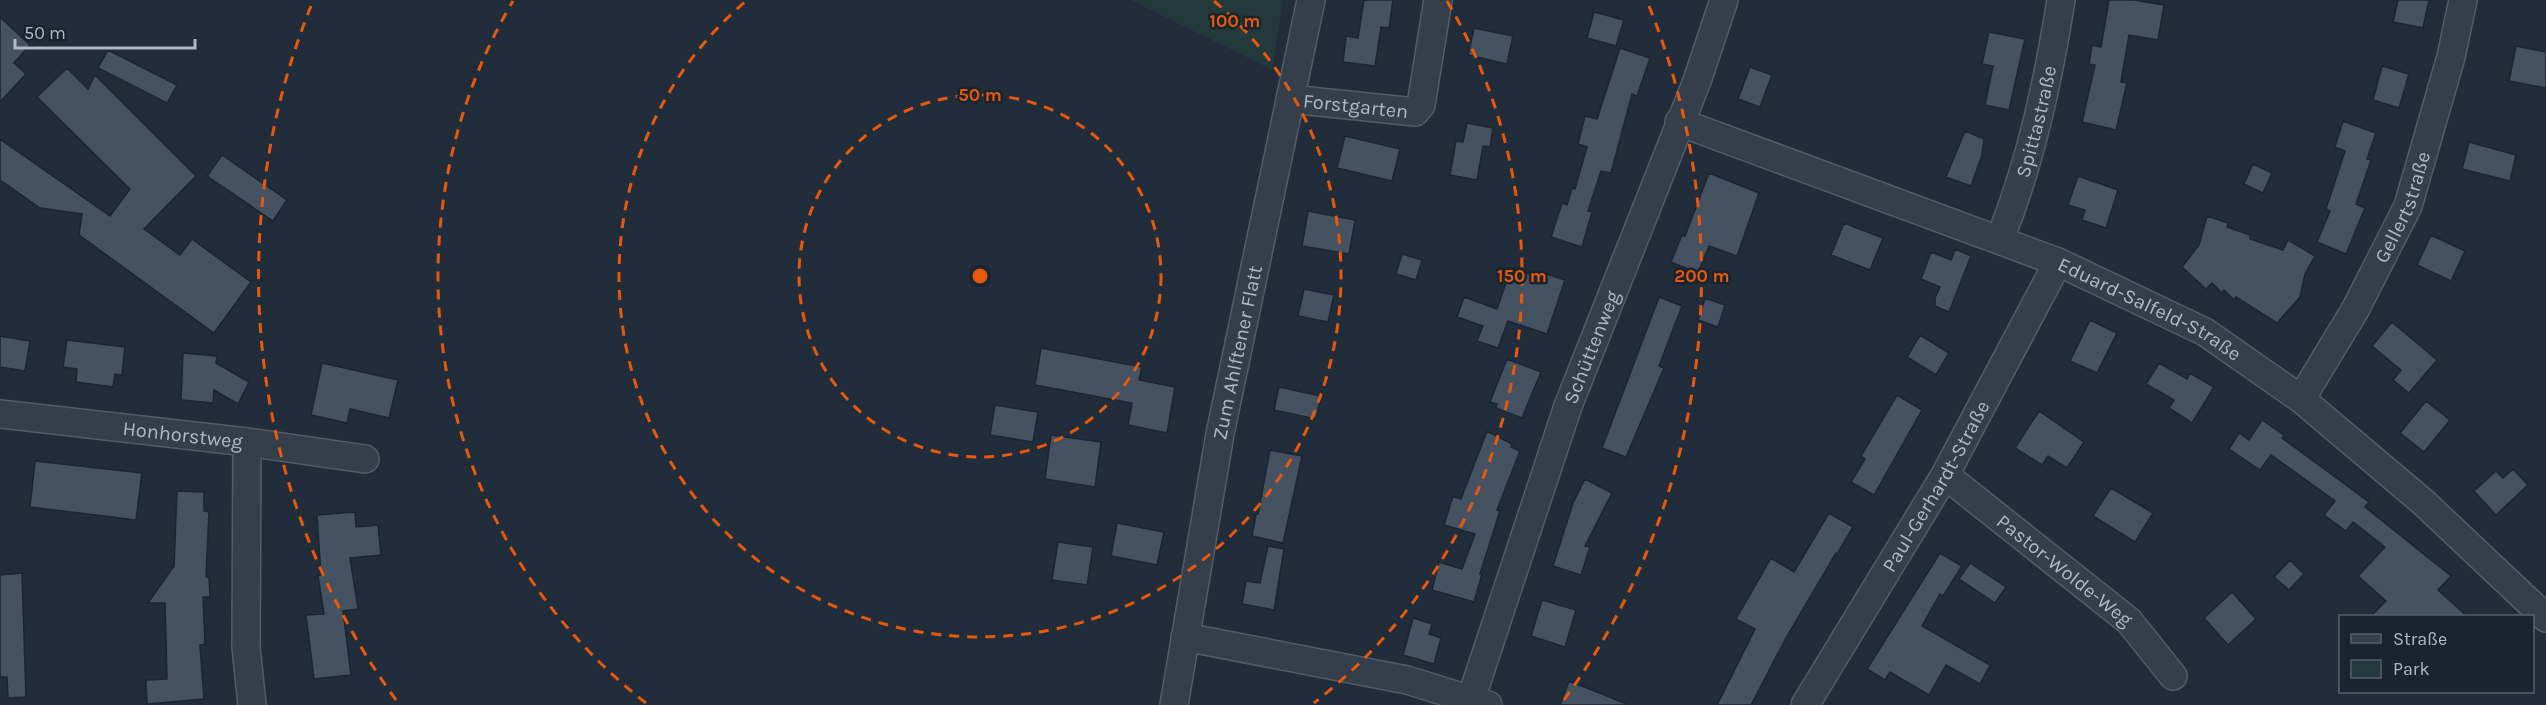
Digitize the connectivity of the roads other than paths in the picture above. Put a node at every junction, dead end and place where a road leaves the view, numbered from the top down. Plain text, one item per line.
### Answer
1 (1311, 0) edge
2 (1438, 0) edge
3 (1724, 0) edge
4 (2061, 0) edge
5 (2463, 0) edge
6 (1290, 99) junction
7 (1679, 122) junction
8 (2000, 239) junction
9 (2058, 262) junction
10 (2301, 399) junction
11 (0, 414) edge
12 (248, 442) junction
13 (365, 459) dead end
14 (1946, 475) junction
15 (2543, 610) edge
16 (1185, 637) junction
17 (2173, 676) dead end
18 (1483, 703) edge
19 (252, 705) edge
20 (1174, 705) edge
21 (1805, 705) edge

1 - 6 street, Zum Ahlftener Flatt
2 - 6 street, Forstgarten
3 - 7 street, Schüttenweg
4 - 8 street, Spittastraße
5 - 10 street, Gellertstraße
6 - 16 street, Zum Ahlftener Flatt
7 - 8 street, Eduard-Salfeld-Straße
7 - 18 street, Schüttenweg
8 - 9 street, Eduard-Salfeld-Straße
9 - 10 street, Eduard-Salfeld-Straße
9 - 14 street, Paul-Gerhardt-Straße
10 - 15 street, Eduard-Salfeld-Straße
11 - 12 street, Honhorstweg
12 - 13 street, Honhorstweg
12 - 19 street
14 - 17 street, Pastor-Wolde-Weg
14 - 21 street, Paul-Gerhardt-Straße
16 - 18 street
16 - 20 street, Zum Ahlftener Flatt

